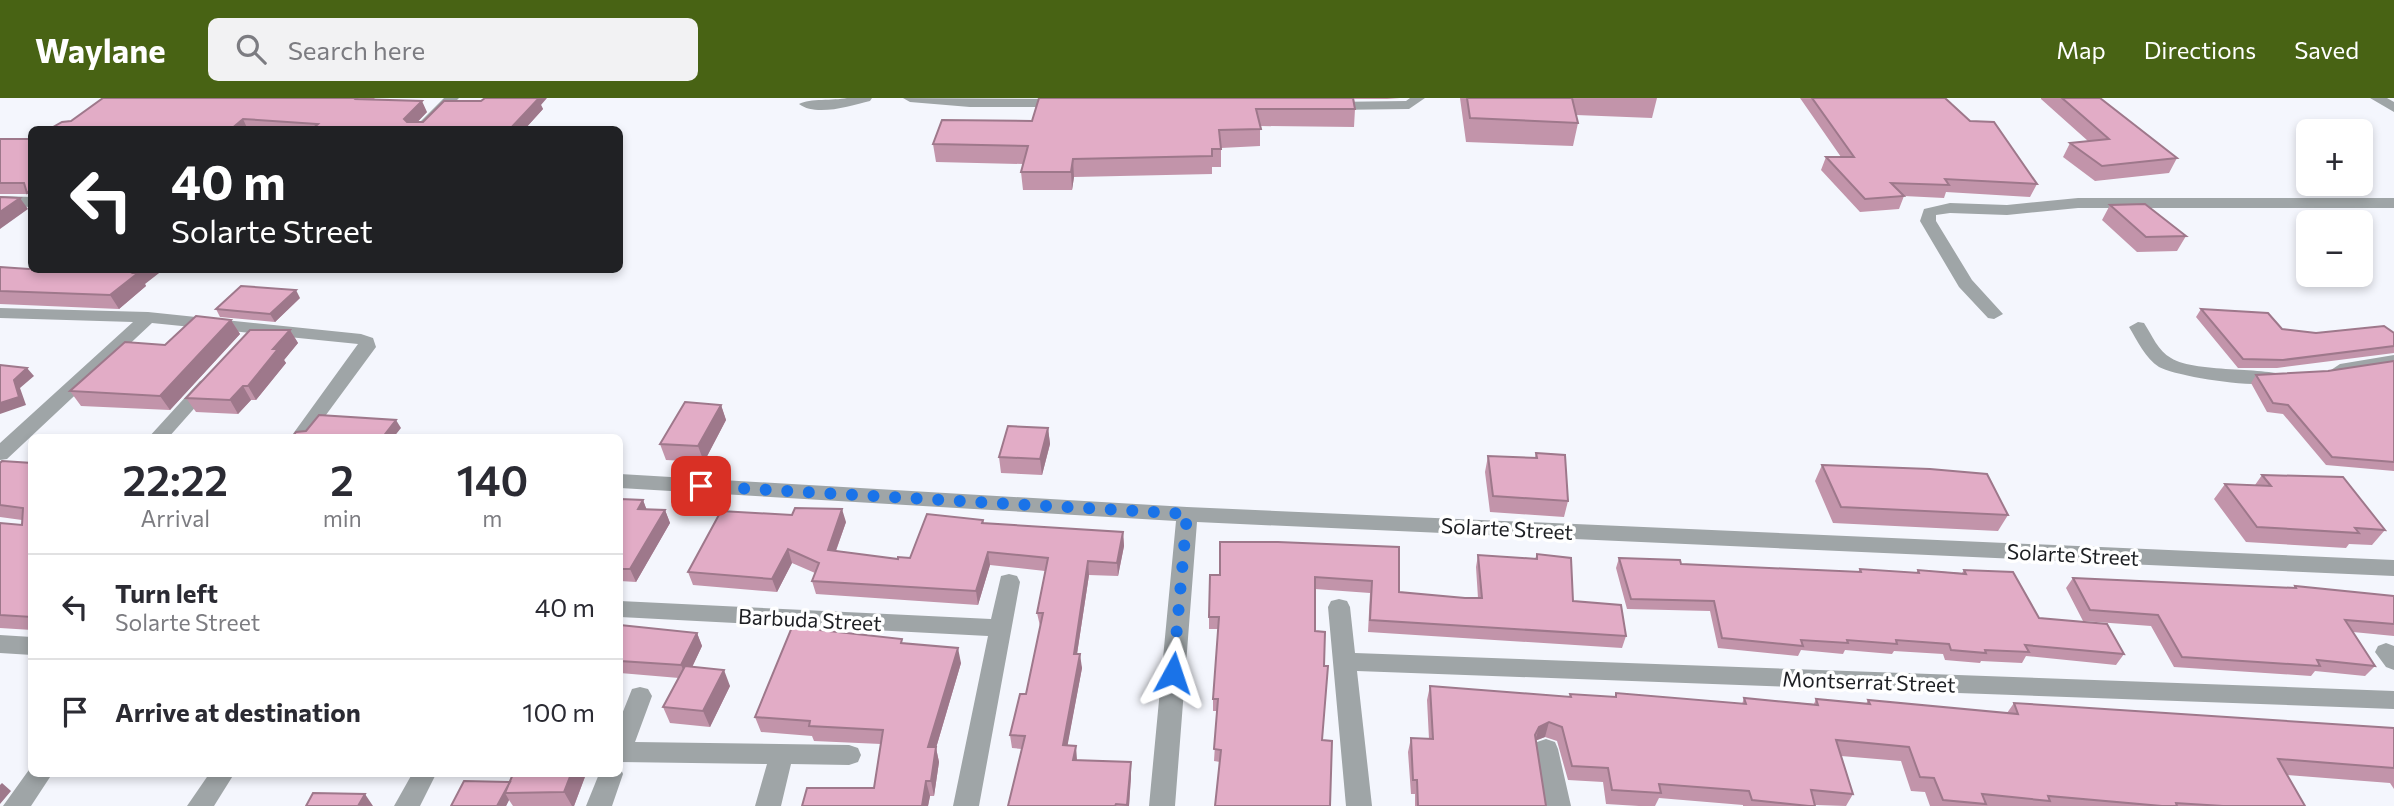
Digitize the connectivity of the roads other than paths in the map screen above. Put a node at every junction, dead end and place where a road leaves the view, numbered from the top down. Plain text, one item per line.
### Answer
1 (452, 98) edge
2 (865, 98) edge
3 (911, 98) edge
4 (1419, 98) edge
5 (2377, 98) edge
6 (1076, 103) edge
7 (806, 104) dead end
8 (1321, 106) edge
9 (2394, 108) edge
10 (423, 126) edge
11 (0, 201) edge
12 (28, 202) edge
13 (2394, 203) edge
14 (0, 313) edge
15 (1994, 314) dead end
16 (148, 317) junction
17 (2138, 327) dead end
18 (259, 328) junction
19 (240, 348) edge
20 (2394, 360) edge
21 (222, 368) edge
22 (2322, 374) edge
23 (2301, 376) edge
24 (161, 434) edge
25 (302, 434) edge
26 (0, 454) edge
27 (623, 481) edge
28 (1187, 514) junction
29 (2394, 568) edge
30 (1009, 582) dead end
31 (1339, 607) dead end
32 (623, 609) edge
33 (1000, 628) junction
34 (0, 644) edge
35 (28, 646) edge
36 (1344, 662) junction
37 (640, 696) dead end
38 (2394, 700) edge
39 (623, 743) edge
40 (1546, 750) dead end
41 (623, 751) edge
42 (782, 754) junction
43 (849, 755) dead end
44 (38, 777) edge
45 (220, 777) edge
46 (422, 777) edge
47 (610, 777) edge
48 (16, 806) edge
49 (200, 806) edge
50 (407, 806) edge
51 (598, 806) edge
52 (768, 806) edge
53 (966, 806) edge
54 (1162, 806) edge
55 (1359, 806) edge
56 (1558, 806) edge

1 - 10 street
2 - 7 street
3 - 6 street
4 - 8 street
5 - 9 street
11 - 12 street
13 - 15 street
14 - 16 street
16 - 18 street
16 - 26 street
17 - 23 street
18 - 19 street
18 - 25 street
20 - 22 street
21 - 24 street
27 - 28 street, Solarte Street
28 - 29 street, Solarte Street
28 - 54 street
30 - 33 street
31 - 36 street
32 - 33 street, Barbuda Street
33 - 53 street
34 - 35 street
36 - 38 street, Montserrat Street
36 - 55 street
37 - 39 street
40 - 56 street
41 - 42 street
42 - 43 street
42 - 52 street
44 - 48 street
45 - 49 street
46 - 50 street
47 - 51 street

